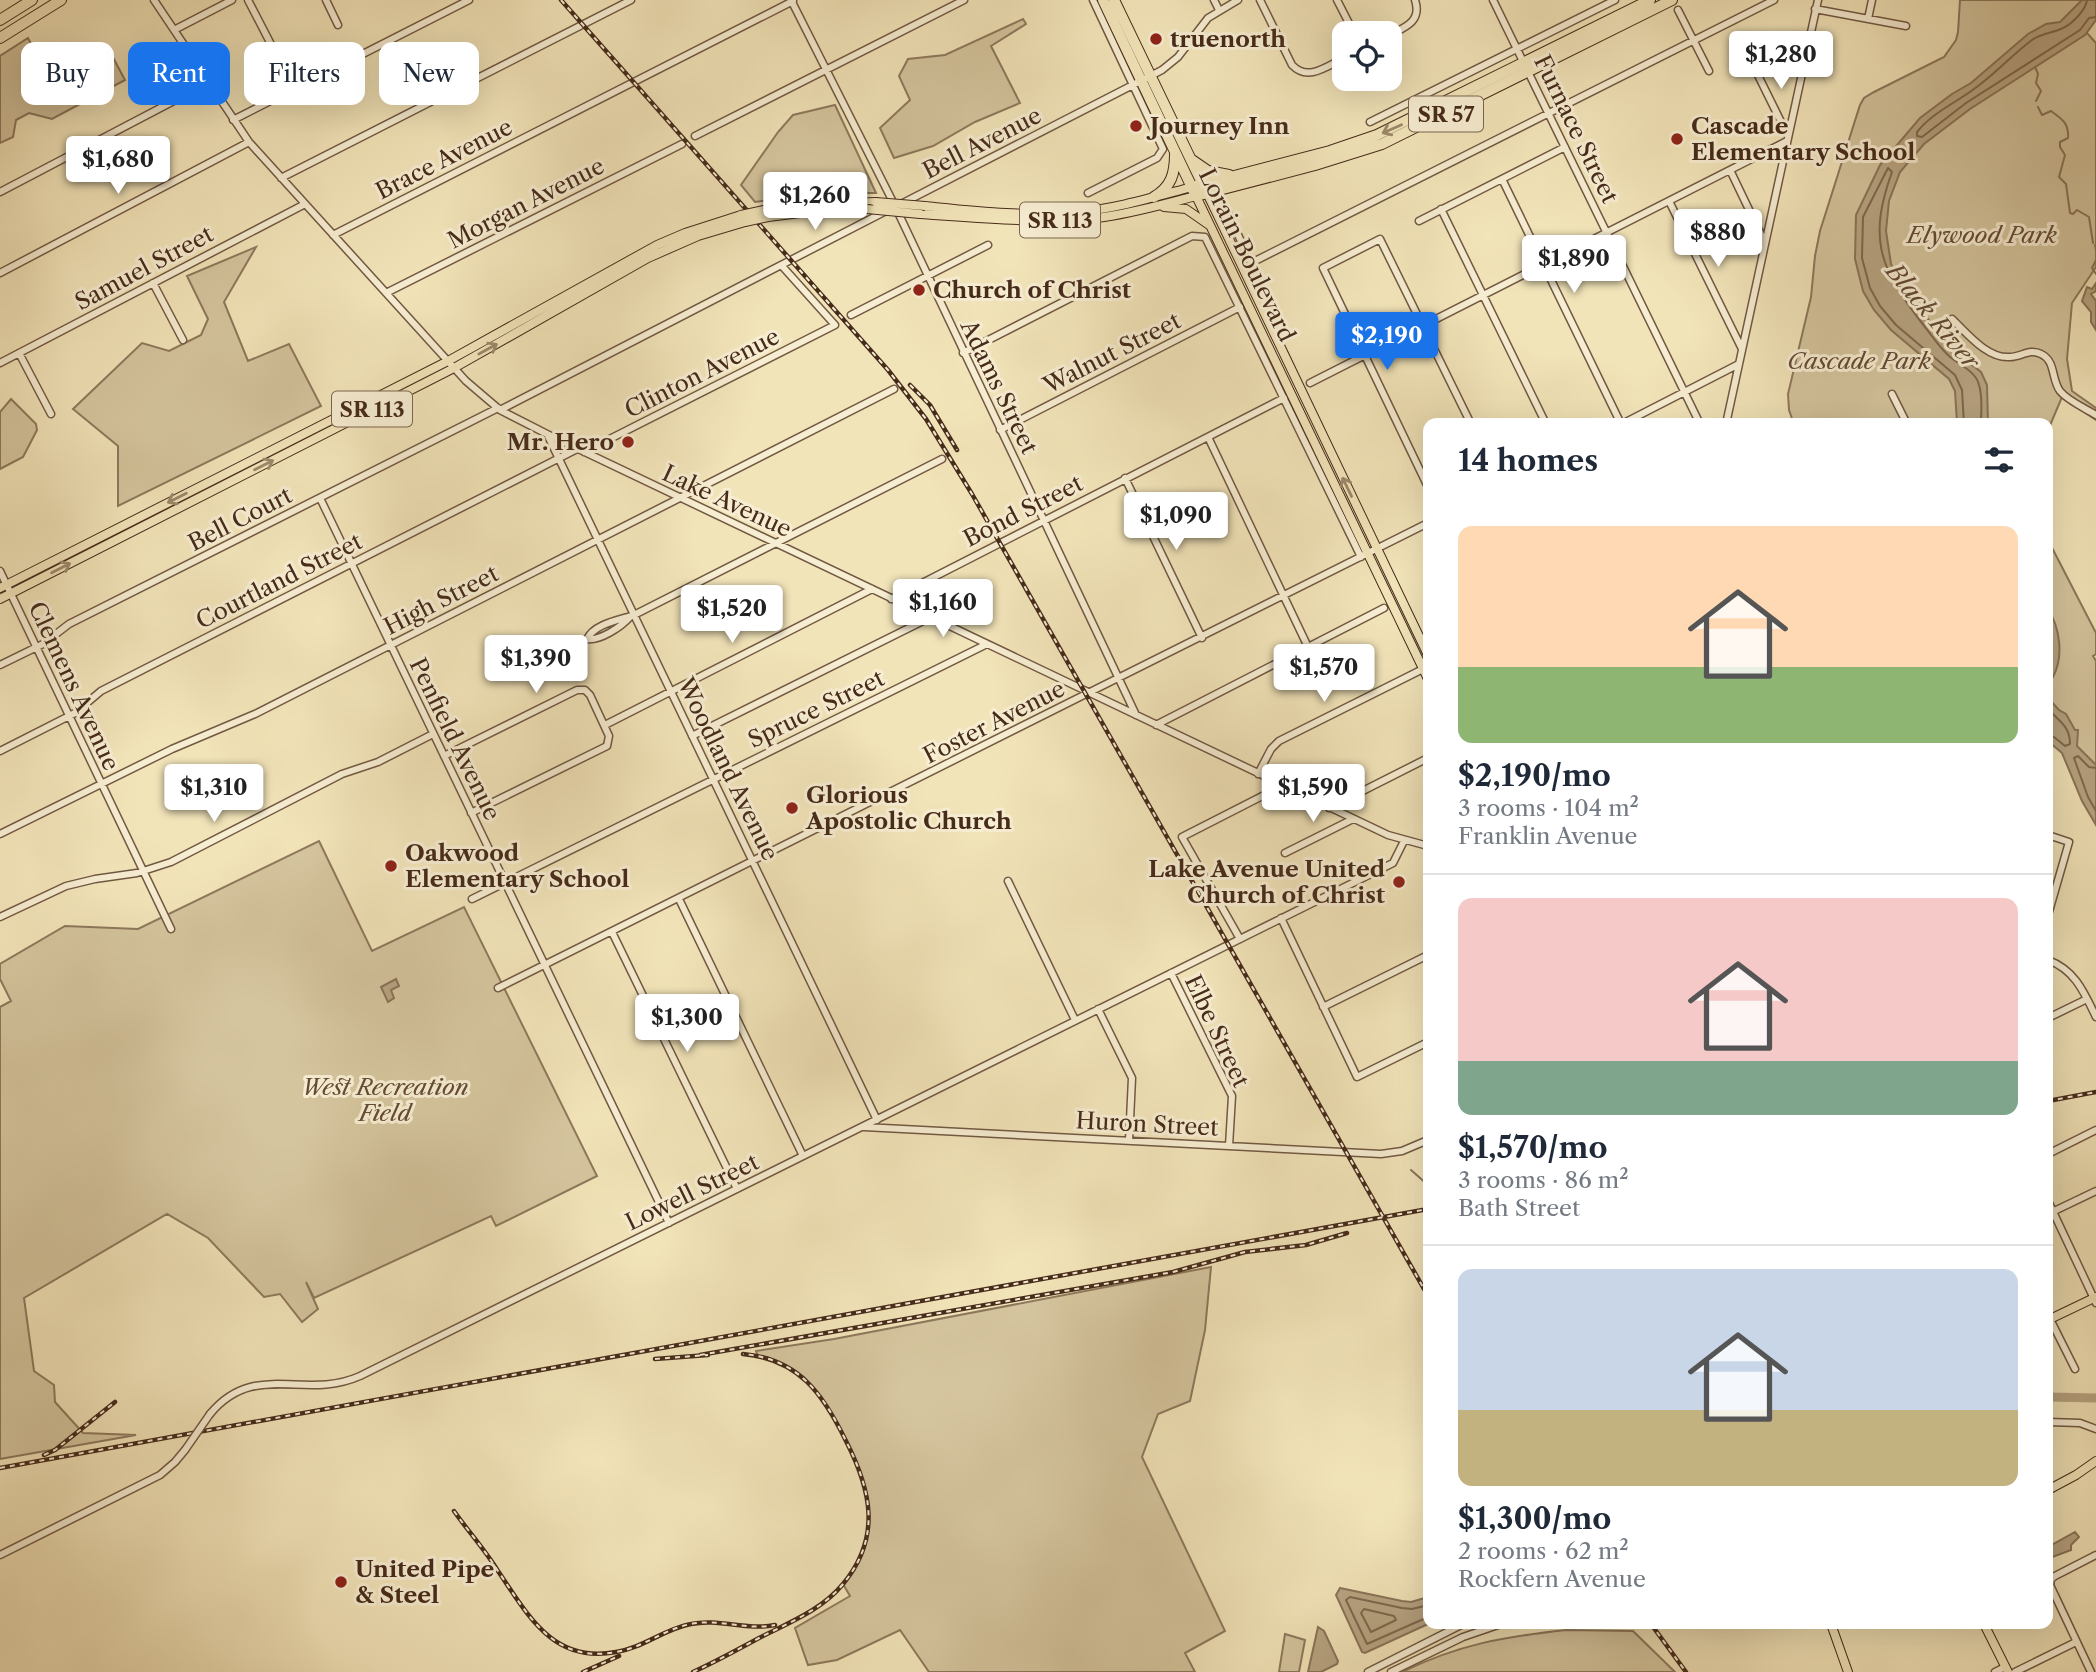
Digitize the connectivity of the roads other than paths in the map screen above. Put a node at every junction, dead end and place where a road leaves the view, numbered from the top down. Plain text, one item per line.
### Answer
1 (32, 0) edge
2 (61, 0) edge
3 (154, 0) edge
4 (232, 0) edge
5 (248, 0) edge
6 (326, 0) edge
7 (469, 0) edge
8 (631, 0) edge
9 (964, 0) edge
10 (1093, 0) edge
11 (1103, 0) edge
12 (1114, 0) edge
13 (1214, 0) edge
14 (1238, 0) edge
15 (1260, 0) edge
16 (1337, 0) edge
17 (1415, 0) edge
18 (1493, 0) edge
19 (1615, 0) edge
20 (1650, 0) edge
21 (1672, 0) edge
22 (1774, 0) edge
23 (1816, 0) edge
24 (1872, 0) edge
25 (792, 1) edge
26 (1678, 9) dead end
27 (1815, 9) junction
28 (1219, 10) junction
29 (1868, 19) junction
30 (0, 20) edge
31 (1348, 21) edge
32 (338, 25) dead end
33 (1906, 26) dead end
34 (1402, 29) edge
35 (174, 30) junction
36 (0, 38) edge
37 (1694, 40) junction
38 (182, 42) edge
39 (270, 42) edge
40 (1517, 49) junction
41 (1750, 59) dead end
42 (1332, 64) edge
43 (1526, 68) junction
44 (825, 71) junction
45 (1709, 71) dead end
46 (1142, 81) junction
47 (166, 105) edge
48 (223, 105) edge
49 (1549, 113) junction
50 (233, 120) junction
51 (1370, 122) dead end
52 (695, 136) dead end
53 (1788, 138) junction
54 (249, 142) junction
55 (682, 144) dead end
56 (1565, 147) junction
57 (1175, 150) junction
58 (1187, 152) junction
59 (1730, 170) junction
60 (1237, 175) junction
61 (281, 178) junction
62 (1502, 179) junction
63 (1200, 190) junction
64 (0, 192) edge
65 (1088, 193) dead end
66 (1154, 197) junction
67 (1670, 201) junction
68 (305, 204) junction
69 (895, 206) junction
70 (1147, 208) junction
71 (1441, 209) junction
72 (922, 210) junction
73 (1228, 213) dead end
74 (766, 214) junction
75 (1419, 220) dead end
76 (1211, 227) junction
77 (1607, 233) junction
78 (333, 235) junction
79 (1765, 243) junction
80 (988, 245) dead end
81 (1544, 265) junction
82 (782, 266) junction
83 (0, 273) edge
84 (927, 277) junction
85 (153, 283) junction
86 (386, 293) junction
87 (1484, 296) junction
88 (1240, 307) junction
89 (851, 315) dead end
90 (1952, 319) dead end
91 (1424, 326) junction
92 (183, 341) dead end
93 (1742, 349) junction
94 (19, 353) junction
95 (963, 353) junction
96 (1364, 356) junction
97 (0, 363) edge
98 (451, 364) junction
99 (1739, 364) junction
100 (1310, 383) dead end
101 (894, 389) dead end
102 (1685, 392) junction
103 (1892, 394) dead end
104 (1284, 398) junction
105 (499, 409) junction
106 (51, 414) dead end
107 (2096, 415) edge
108 (1468, 418) edge
109 (1543, 418) edge
110 (1619, 418) edge
111 (1634, 418) edge
112 (1697, 418) edge
113 (1727, 418) edge
114 (1903, 418) edge
115 (1000, 430) junction
116 (547, 434) junction
117 (1208, 437) junction
118 (581, 451) junction
119 (559, 459) junction
120 (942, 459) dead end
121 (1423, 477) edge
122 (1125, 478) junction
123 (320, 498) junction
124 (679, 498) junction
125 (1043, 521) junction
126 (1423, 526) edge
127 (597, 539) junction
128 (776, 543) junction
129 (1377, 549) junction
130 (1364, 556) junction
131 (351, 564) junction
132 (0, 571) edge
133 (6, 589) edge
134 (872, 589) junction
135 (1284, 596) junction
136 (891, 598) junction
137 (0, 599) edge
138 (1384, 608) dead end
139 (632, 616) junction
140 (929, 618) junction
141 (1202, 638) junction
142 (987, 644) junction
143 (390, 645) junction
144 (1423, 645) edge
145 (37, 647) junction
146 (1308, 647) junction
147 (0, 665) edge
148 (1423, 670) joint
149 (1119, 679) junction
150 (671, 692) junction
151 (1091, 694) junction
152 (1136, 715) junction
153 (69, 716) junction
154 (605, 725) junction
155 (1156, 725) junction
156 (433, 734) junction
157 (692, 736) junction
158 (0, 751) edge
159 (444, 756) junction
160 (1423, 761) edge
161 (1258, 774) junction
162 (713, 780) junction
163 (1279, 783) junction
164 (101, 784) junction
165 (1329, 808) junction
166 (471, 813) junction
167 (1353, 819) junction
168 (0, 834) edge
169 (2053, 837) edge
170 (1404, 841) junction
171 (1423, 845) edge
172 (1284, 853) dead end
173 (753, 862) junction
174 (143, 872) junction
175 (1007, 881) dead end
176 (505, 883) junction
177 (2053, 898) edge
178 (472, 899) dead end
179 (679, 899) junction
180 (0, 917) edge
181 (1282, 918) junction
182 (171, 929) dead end
183 (612, 932) junction
184 (1240, 939) junction
185 (1423, 957) edge
186 (2053, 963) edge
187 (545, 965) junction
188 (1171, 973) junction
189 (498, 988) dead end
190 (2087, 999) junction
191 (1323, 1007) junction
192 (1098, 1009) junction
193 (2053, 1016) edge
194 (2096, 1017) edge
195 (1075, 1020) junction
196 (1423, 1044) edge
197 (877, 1120) junction
198 (863, 1127) junction
199 (2096, 1130) edge
200 (1129, 1141) junction
201 (1423, 1142) edge
202 (1229, 1146) junction
203 (2053, 1152) edge
204 (803, 1156) junction
205 (737, 1189) junction
206 (2096, 1191) edge
207 (2053, 1212) edge
208 (2053, 1219) edge
209 (669, 1223) junction
210 (2095, 1299) edge
211 (2053, 1318) edge
212 (2053, 1328) edge
213 (2075, 1369) dead end
214 (2053, 1422) edge
215 (2096, 1429) edge
216 (2096, 1461) edge
217 (2053, 1487) edge
218 (0, 1555) edge
219 (2096, 1555) edge
220 (2053, 1578) edge
221 (2053, 1597) edge
222 (1453, 1629) edge
223 (1486, 1629) edge
224 (1833, 1629) edge
225 (1987, 1629) edge
226 (2076, 1642) junction
227 (2007, 1669) edge
228 (1368, 1672) edge
229 (1391, 1672) edge
230 (1848, 1672) edge
231 (1995, 1672) edge
232 (2015, 1672) edge
233 (2091, 1672) edge

1 - 30 highway
2 - 36 highway
3 - 35 street, Lake Avenue
4 - 35 street
5 - 39 street
6 - 32 street
7 - 50 street
8 - 61 street
9 - 44 street
10 - 46 street, Lorain Boulevard
11 - 46 highway, Lorain Boulevard / SR 57
12 - 46 highway, Lorain Boulevard / SR 57
13 - 28 street
14 - 28 street, Bell Avenue
15 - 42 street
16 - 31 street
17 - 34 street
18 - 40 street, Furnace Street
19 - 40 street
20 - 43 highway, SR 57
21 - 43 highway, SR 57
22 - 37 street
23 - 27 street
24 - 29 street
25 - 44 street, Adams Street
25 - 78 street, Brace Avenue
26 - 37 street
27 - 29 street
27 - 53 street
28 - 46 street, Bell Avenue
29 - 33 street
35 - 38 street, Lake Avenue
37 - 45 street
37 - 49 street
40 - 43 street, Furnace Street
40 - 51 street
41 - 53 street
43 - 49 street, Furnace Street
43 -> 60 highway, SR 57
43 - 63 highway, SR 57
44 - 52 street
44 - 69 street, Adams Street
46 - 57 highway, Lorain Boulevard / SR 57
46 - 58 highway, Lorain Boulevard / SR 57
46 - 65 street, Lorain Boulevard
46 - 69 street, Bell Avenue
47 - 64 street
48 - 50 street, Lake Avenue
49 - 56 street, Furnace Street
49 - 73 street
50 - 54 street, Lake Avenue
53 - 59 street
53 - 79 street
54 - 61 street, Lake Avenue
54 - 83 street
55 - 86 street, Morgan Avenue
56 - 62 street
56 - 77 street, Furnace Street
57 - 63 highway, Lorain Boulevard / SR 57
57 - 66 highway
58 - 60 highway, SR 57
58 - 63 highway, Lorain Boulevard
59 - 67 street
59 - 79 street
60 - 63 highway, SR 113
61 - 68 street, Lake Avenue
62 - 71 street
62 - 81 street
63 - 66 main road, SR 113
63 - 70 main road, SR 113
63 - 76 main road, Lorain Boulevard
129 -> 63 main road, Lorain Boulevard
66 - 72 main road, SR 113
67 - 77 street
67 - 93 street
68 - 78 street, Lake Avenue
68 - 85 street, Samuel Street
69 - 82 street, Bell Avenue
69 - 84 street, Adams Street
70 - 72 main road, SR 113
70 - 76 main road
71 - 75 street
71 - 87 street
72 - 74 main road, SR 113, bridge
72 - 74 main road, SR 113, bridge
74 - 98 main road, SR 113, bridge
76 - 130 main road, Lorain Boulevard
77 - 81 street
77 - 102 street, Furnace Street
78 - 86 street, Lake Avenue
79 - 93 street
80 - 84 street
81 - 87 street
81 - 110 street
82 - 105 street, Bell Avenue
82 - 118 street, Clinton Avenue
84 - 89 street
84 - 95 street, Adams Street
85 - 92 street
85 - 94 street, Samuel Street
86 - 98 street, Lake Avenue
87 - 91 street
87 - 109 street
88 - 95 street
88 - 104 street, Lorain Boulevard
88 - 115 street, Walnut Street
90 - 107 street
91 - 96 street
91 - 96 street
91 - 108 street
93 - 99 street
94 - 97 street, Samuel Street
94 - 106 street
95 - 115 street, Adams Street
96 - 100 street
96 - 121 street
98 - 105 street, Lake Avenue
98 - 133 main road, SR 113
99 - 102 street
99 - 113 street
101 - 124 street, High Street
102 - 111 street
102 - 112 street, Furnace Street
103 - 114 street
104 - 117 street, Bond Street
104 - 130 street, Lorain Boulevard
105 - 116 street, Lake Avenue
105 - 123 street, Bell Court
115 - 125 street, Adams Street
116 - 118 street, Lake Avenue
116 - 119 street, Woodland Avenue
117 - 122 street, Bond Street
117 - 135 street
118 - 119 street, Courtland Street
118 - 124 street, Lake Avenue
119 - 127 street, Woodland Avenue
119 - 131 street, Courtland Street
120 - 128 street
122 - 125 street, Bond Street
122 - 141 street
123 - 131 street, Penfield Avenue
123 - 145 street, Bell Court
124 - 127 street, High Street
124 - 128 street, Lake Avenue
125 - 136 street, Bond Street
125 - 149 street, Adams Street
126 - 129 street, Foster Avenue
127 - 139 street, Woodland Avenue
127 - 143 street, High Street
128 - 134 street, Lake Avenue
128 - 139 street
129 - 130 street, Foster Avenue
129 - 144 main road, Lorain Boulevard
130 - 135 street, Foster Avenue
130 - 148 main road, Lorain Boulevard
131 - 143 street, Penfield Avenue
131 - 153 street, Courtland Street
132 - 133 street, Clemens Avenue
133 - 137 main road, SR 113
133 - 145 street, Clemens Avenue
134 - 136 street, Lake Avenue
134 - 150 street
135 - 141 street, Foster Avenue
135 - 146 street
136 - 140 street, Lake Avenue
138 - 146 street
139 - 139 street
139 - 150 street, Woodland Avenue
140 - 142 street, Lake Avenue
140 - 157 street
141 - 149 street, Foster Avenue
142 - 151 street, Lake Avenue
142 - 162 street, Spruce Street
143 - 156 street, Penfield Avenue
143 - 164 street, High Street
145 - 147 street, Bell Court
145 - 153 street, Clemens Avenue
146 - 155 street
148 - 161 street
149 - 151 street, Foster Avenue
149 - 152 street, Adams Street
150 - 154 street
150 - 157 street, Woodland Avenue
151 - 152 street, Lake Avenue
151 - 173 street, Foster Avenue
152 - 155 street, Lake Avenue
153 - 158 street, Courtland Street
153 - 164 street, Clemens Avenue
154 - 159 street
154 - 166 street
155 - 161 street, Lake Avenue
156 - 159 street, Penfield Avenue
156 - 174 street
157 - 162 street, Woodland Avenue
159 - 166 street, Penfield Avenue
160 - 165 street
161 - 163 street, Lake Avenue
162 - 173 street, Woodland Avenue
162 - 176 street, Spruce Street
163 - 165 street, Lake Avenue
163 - 184 street
164 - 168 street, High Street
164 - 174 street, Clemens Avenue
165 - 167 street, Lake Avenue
166 - 176 street, Penfield Avenue
167 - 170 street, Lake Avenue
167 - 172 street
169 - 177 street
170 - 171 street, Lake Avenue
170 - 181 street, Lowell Street
173 - 179 street, Foster Avenue
173 - 197 street, Woodland Avenue
174 - 180 street
174 - 182 street, Clemens Avenue
175 - 195 street
176 - 178 street, Spruce Street
176 - 187 street, Penfield Avenue
179 - 183 street, Foster Avenue
179 - 204 street
181 - 184 street, Lowell Street
181 - 191 street
183 - 187 street, Foster Avenue
183 - 205 street
184 - 188 street, Lowell Street
185 - 191 street
186 - 190 street
187 - 189 street, Foster Avenue
187 - 209 street, Penfield Avenue
188 - 192 street, Lowell Street
188 - 202 street, Elbe Street
190 - 193 street
190 - 194 street
191 - 196 street
192 - 195 street, Lowell Street
192 - 200 street
195 - 197 street, Lowell Street
197 - 198 street, Lowell Street
198 - 200 street, Huron Street
198 - 204 street, Lowell Street
199 - 203 street
200 - 202 street, Huron Street
201 - 202 street, Huron Street
204 - 205 street, Lowell Street
205 - 209 street, Lowell Street
206 - 207 street
208 - 210 street
209 - 218 street, Lowell Street, bridge
210 - 211 main road
212 - 213 street
214 - 215 street
216 - 217 main road
219 - 220 street
221 - 226 street
222 - 228 street
223 - 229 street
224 - 230 main road
225 - 227 main road
226 - 232 street
226 - 233 street
227 - 231 street

